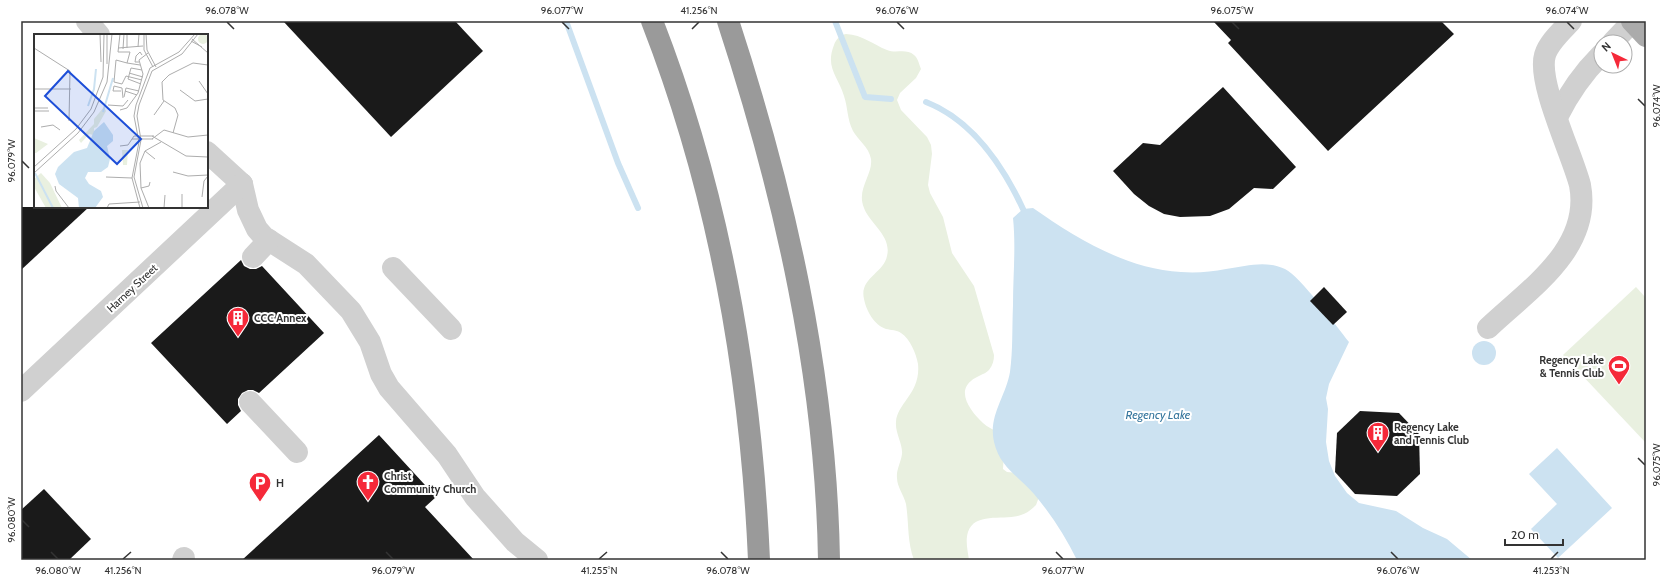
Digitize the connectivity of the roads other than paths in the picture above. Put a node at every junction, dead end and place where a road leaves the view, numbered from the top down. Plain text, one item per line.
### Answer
1 (87, 21) edge
2 (728, 21) edge
3 (1571, 21) edge
4 (1633, 21) edge
5 (652, 23) edge
6 (99, 34) edge
7 (1621, 34) edge
8 (1646, 36) edge
9 (1593, 64) edge
10 (1557, 117) junction
11 (208, 153) edge
12 (242, 184) junction
13 (269, 240) junction
14 (253, 257) dead end
15 (393, 268) dead end
16 (1488, 328) dead end
17 (451, 329) dead end
18 (21, 391) edge
19 (250, 402) dead end
20 (297, 452) dead end
21 (537, 560) edge
22 (759, 560) edge
23 (829, 560) edge

1 - 6 street
2 - 23 highway
3 - 10 street
4 - 7 street
4 - 8 main road
5 - 22 highway
9 - 10 street
10 - 16 street
11 - 12 street
12 - 13 street
12 - 18 street, Harney Street
13 - 14 street
13 - 21 street
15 - 17 street
19 - 20 street

